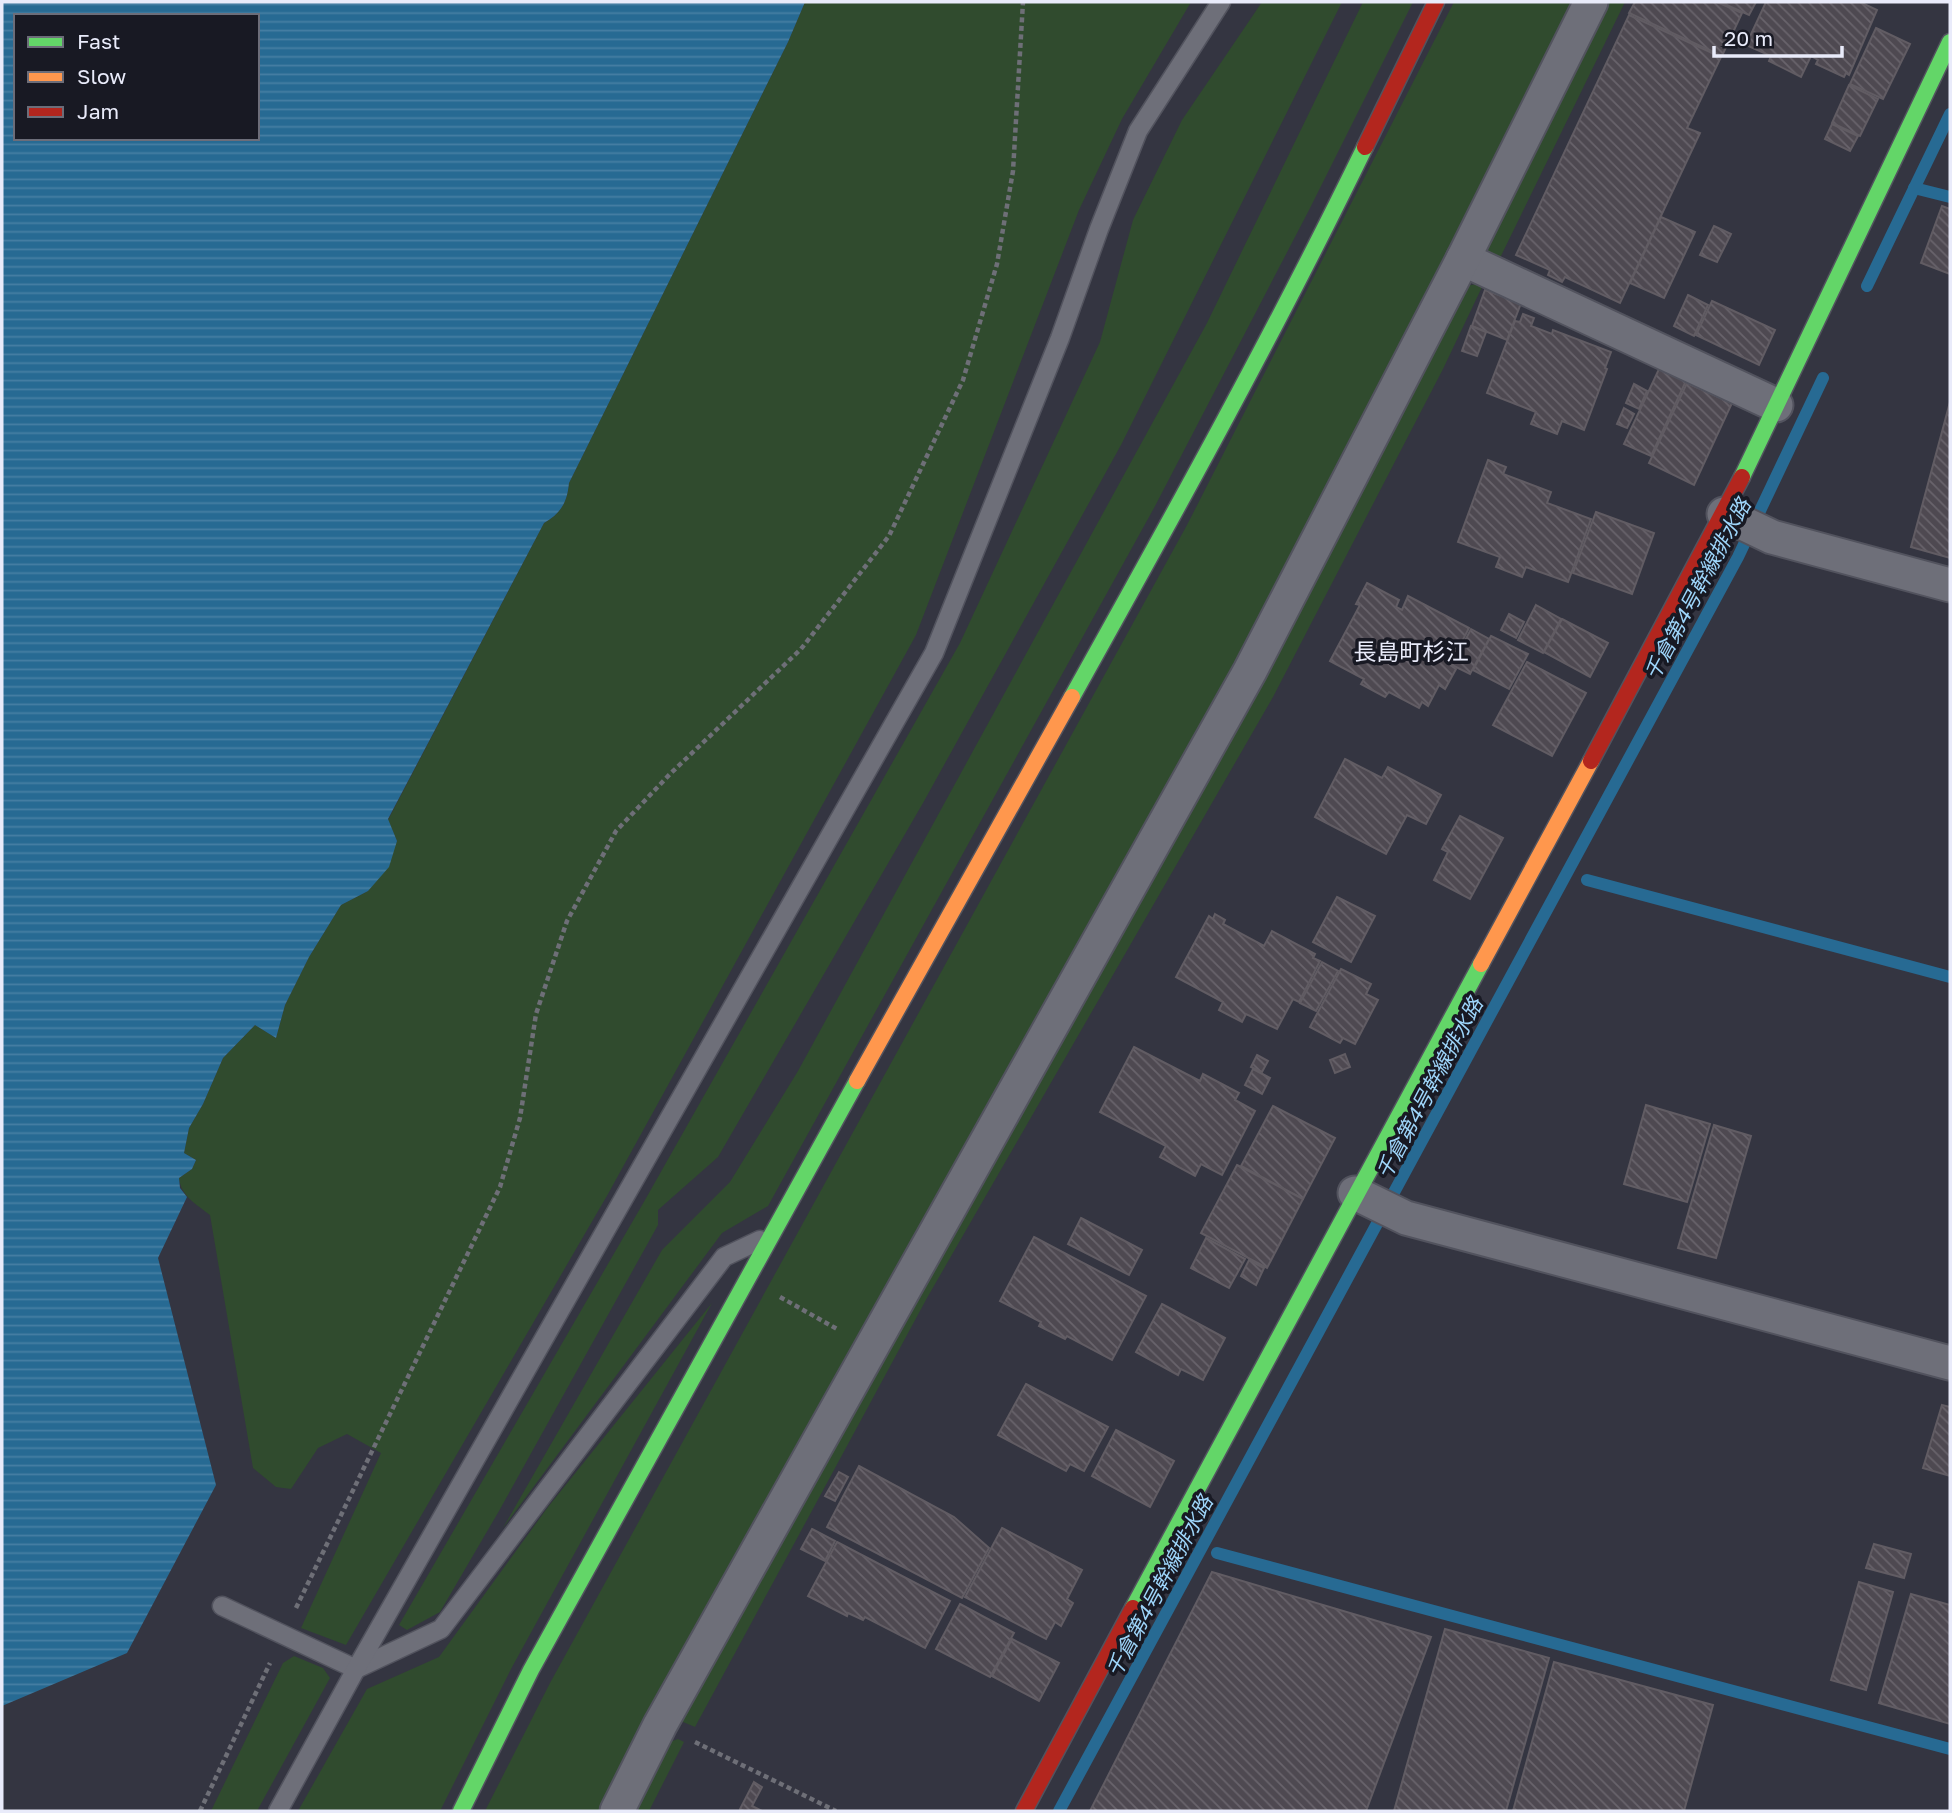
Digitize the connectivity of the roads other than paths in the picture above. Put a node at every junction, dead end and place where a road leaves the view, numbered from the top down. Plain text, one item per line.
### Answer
1 (1222, 2) edge
2 (1436, 2) edge
3 (1591, 2) edge
4 (1950, 42) edge
5 (1462, 259) junction
6 (1776, 405) junction
7 (1729, 516) junction
8 (1950, 585) edge
9 (1362, 1197) junction
10 (770, 1235) junction
11 (1950, 1363) edge
12 (222, 1606) dead end
13 (356, 1669) junction
14 (278, 1811) edge
15 (461, 1811) edge
16 (617, 1811) edge
17 (1024, 1811) edge

1 - 13 lane
2 - 10 street
3 - 5 street
4 - 6 street
5 - 6 street
5 - 16 street
6 - 7 street
7 - 8 street
7 - 9 street
9 - 11 street
9 - 17 street
10 - 13 lane
10 - 15 street
12 - 13 lane
13 - 14 lane

